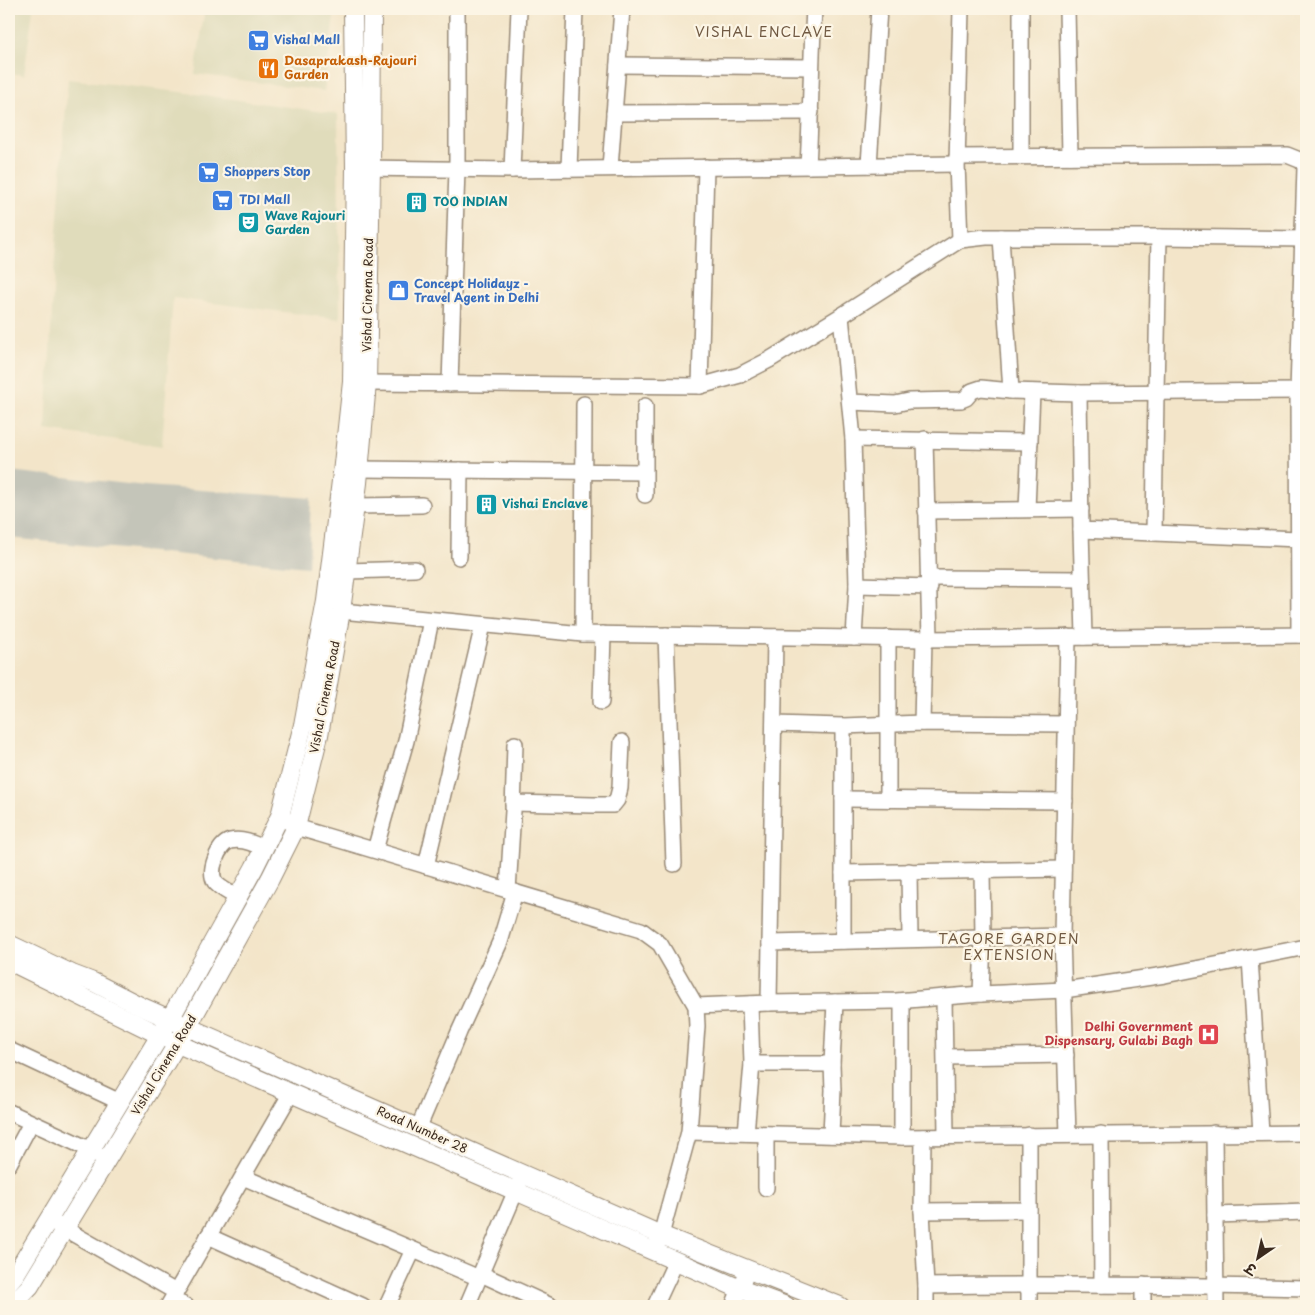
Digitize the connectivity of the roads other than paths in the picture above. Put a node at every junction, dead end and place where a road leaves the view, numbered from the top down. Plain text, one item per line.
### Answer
1 (353, 9) edge
2 (372, 9) edge
3 (457, 9) edge
4 (519, 9) edge
5 (575, 9) edge
6 (622, 9) edge
7 (814, 9) edge
8 (879, 9) edge
9 (961, 9) edge
10 (1021, 9) edge
11 (1067, 9) edge
12 (618, 65) junction
13 (811, 67) junction
14 (811, 112) junction
15 (614, 113) junction
16 (1070, 156) junction
17 (1021, 157) junction
18 (957, 161) junction
19 (869, 165) junction
20 (808, 166) junction
21 (706, 167) junction
22 (363, 168) junction
23 (610, 168) junction
24 (457, 169) junction
25 (569, 169) junction
26 (512, 170) junction
27 (1001, 237) junction
28 (1160, 237) junction
29 (1305, 239) edge
30 (960, 240) junction
31 (842, 316) junction
32 (359, 382) junction
33 (450, 384) junction
34 (700, 386) junction
35 (1011, 391) junction
36 (1032, 392) junction
37 (1302, 392) edge
38 (1079, 393) junction
39 (1156, 393) junction
40 (850, 402) junction
41 (584, 404) dead end
42 (645, 406) dead end
43 (853, 439) junction
44 (925, 439) junction
45 (1030, 442) junction
46 (460, 470) junction
47 (584, 471) junction
48 (644, 472) junction
49 (353, 479) junction
50 (645, 495) dead end
51 (422, 505) dead end
52 (355, 506) junction
53 (1081, 508) junction
54 (1027, 510) junction
55 (926, 511) junction
56 (1081, 530) junction
57 (1154, 532) junction
58 (1298, 539) junction
59 (459, 557) dead end
60 (414, 569) dead end
61 (347, 571) junction
62 (1082, 579) junction
63 (930, 582) junction
64 (857, 585) junction
65 (341, 611) junction
66 (431, 620) junction
67 (483, 625) junction
68 (583, 634) junction
69 (603, 634) junction
70 (666, 635) junction
71 (1303, 635) edge
72 (775, 637) junction
73 (1084, 637) junction
74 (854, 638) junction
75 (888, 638) junction
76 (1068, 638) junction
77 (927, 639) junction
78 (601, 702) dead end
79 (922, 723) junction
80 (774, 724) junction
81 (888, 724) junction
82 (1066, 724) junction
83 (843, 726) junction
84 (622, 742) dead end
85 (515, 744) dead end
86 (843, 799) junction
87 (888, 799) junction
88 (1065, 801) junction
89 (513, 803) junction
90 (280, 816) junction
91 (296, 827) junction
92 (264, 849) junction
93 (375, 850) junction
94 (674, 864) dead end
95 (426, 866) junction
96 (1063, 869) junction
97 (982, 870) junction
98 (909, 871) junction
99 (843, 872) junction
100 (511, 891) junction
101 (238, 898) junction
102 (1062, 936) junction
103 (983, 938) junction
104 (910, 939) junction
105 (843, 941) junction
106 (9, 944) edge
107 (770, 944) junction
108 (1306, 947) edge
109 (1250, 958) junction
110 (9, 961) edge
111 (1064, 990) junction
112 (981, 994) junction
113 (944, 997) junction
114 (902, 1001) junction
115 (835, 1002) junction
116 (770, 1003) junction
117 (750, 1004) junction
118 (696, 1006) junction
119 (170, 1019) junction
120 (188, 1026) junction
121 (160, 1036) junction
122 (178, 1044) junction
123 (9, 1050) edge
124 (1066, 1055) junction
125 (946, 1057) junction
126 (752, 1064) junction
127 (832, 1064) junction
128 (291, 1093) junction
129 (120, 1102) junction
130 (9, 1112) edge
131 (31, 1123) junction
132 (418, 1129) junction
133 (689, 1132) junction
134 (1214, 1133) junction
135 (1261, 1133) junction
136 (1306, 1133) edge
137 (746, 1134) junction
138 (766, 1134) junction
139 (1101, 1134) junction
140 (1030, 1135) junction
141 (1068, 1135) junction
142 (831, 1136) junction
143 (924, 1136) junction
144 (946, 1136) junction
145 (902, 1137) junction
146 (91, 1150) junction
147 (107, 1161) junction
148 (9, 1164) edge
149 (522, 1174) junction
150 (243, 1177) junction
151 (766, 1188) dead end
152 (515, 1191) junction
153 (922, 1210) junction
154 (1029, 1210) junction
155 (1306, 1212) edge
156 (1215, 1215) junction
157 (49, 1220) junction
158 (65, 1230) junction
159 (208, 1236) junction
160 (657, 1243) junction
161 (413, 1250) junction
162 (676, 1261) junction
163 (748, 1270) junction
164 (480, 1276) junction
165 (9, 1282) edge
166 (1029, 1284) junction
167 (1102, 1285) junction
168 (1143, 1285) junction
169 (926, 1286) junction
170 (1216, 1286) junction
171 (1306, 1288) edge
172 (740, 1289) junction
173 (172, 1300) edge
174 (11, 1306) edge
175 (186, 1306) edge
176 (363, 1306) edge
177 (387, 1306) edge
178 (468, 1306) edge
179 (550, 1306) edge
180 (655, 1306) edge
181 (734, 1306) edge
182 (786, 1306) edge
183 (840, 1306) edge
184 (926, 1306) edge
185 (1029, 1306) edge
186 (1143, 1306) edge
187 (1216, 1306) edge

1 - 22 street, Vishal Cinema Road
2 - 22 street, Vishal Cinema Road
3 - 24 street
4 - 26 street
5 - 25 street
6 - 12 street
7 - 13 street
8 - 19 street
9 - 18 street
10 - 17 street
11 - 16 street
12 - 13 street
12 - 15 street
13 - 14 street
14 - 15 street
14 - 20 street
15 - 23 street
16 - 17 street
16 - 29 street
17 - 18 street
18 - 19 street
18 - 30 street
19 - 20 street
20 - 21 street
21 - 23 street
21 - 34 street
22 - 24 street
22 - 32 street, Vishal Cinema Road
23 - 25 street
24 - 26 street
24 - 33 street
25 - 26 street
27 - 28 street
27 - 30 street
27 - 35 street
28 - 29 street
28 - 39 street
29 - 37 street
30 - 31 street
31 - 34 street
31 - 40 street
32 - 33 street
32 - 49 street, Vishal Cinema Road
32 - 49 street, Vishal Cinema Road
33 - 34 street
35 - 36 street
35 - 40 street
36 - 38 street
36 - 45 street
37 - 39 street
37 - 58 street
38 - 39 street
38 - 53 street
39 - 57 street
40 - 43 street
41 - 47 street
42 - 48 street
43 - 44 street
43 - 64 street
44 - 45 street
44 - 55 street
45 - 54 street
46 - 47 street
46 - 49 street
46 - 59 street
47 - 48 street
47 - 68 street
48 - 50 street
49 - 52 street, Vishal Cinema Road
49 - 90 street, Vishal Cinema Road
51 - 52 street
52 - 61 street, Vishal Cinema Road
53 - 54 street
53 - 56 street
54 - 55 street
55 - 63 street
56 - 57 street
56 - 62 street
57 - 58 street
58 - 71 street
60 - 61 street
61 - 65 street, Vishal Cinema Road
62 - 63 street
62 - 73 street
63 - 64 street
63 - 77 street
64 - 74 street
65 - 66 street
65 - 91 street, Vishal Cinema Road
66 - 67 street
66 - 93 street
67 - 68 street
67 - 95 street
68 - 69 street
69 - 70 street
69 - 78 street
70 - 72 street
70 - 94 street
71 - 73 street
72 - 74 street
72 - 80 street
73 - 76 street
74 - 75 street
75 - 77 street
75 - 81 street
76 - 77 street
76 - 82 street
77 - 79 street
79 - 81 street
79 - 82 street
80 - 83 street
80 - 107 street
81 - 83 street
81 - 87 street
82 - 88 street
83 - 86 street
84 - 89 street
85 - 89 street
86 - 87 street
86 - 99 street
87 - 88 street
88 - 96 street
89 - 100 street
90 - 91 street
90 - 92 street, Vishal Cinema Road
91 - 93 street
91 - 120 street, Vishal Cinema Road
92 - 101 street, Vishal Cinema Road
92 - 101 street
93 - 95 street
95 - 100 street
96 - 97 street
96 - 102 street
97 - 98 street
97 - 103 street
98 - 99 street
98 - 104 street
99 - 105 street
100 - 118 street
100 - 132 street
101 - 119 street, Vishal Cinema Road
102 - 103 street
102 - 111 street
103 - 104 street
103 - 112 street
104 - 105 street
105 - 107 street
106 - 119 street, Road Number 28
107 - 116 street
108 - 109 street
109 - 111 street
109 - 135 street
110 - 121 street, Road Number 28
111 - 112 street
111 - 124 street
112 - 113 street
113 - 114 street
113 - 125 street
114 - 115 street
114 - 145 street
115 - 116 street
115 - 127 street
116 - 117 street
117 - 118 street
117 - 126 street
118 - 133 street
119 - 120 street, Road Number 28
119 - 121 street, Vishal Cinema Road
120 - 122 street, Vishal Cinema Road
120 - 132 street, Road Number 28
121 - 122 street, Road Number 28
121 - 129 street, Vishal Cinema Road
122 - 128 street, Road Number 28
122 - 147 street, Vishal Cinema Road
123 - 129 street
124 - 125 street
124 - 141 street
125 - 144 street
126 - 127 street
126 - 137 street
127 - 142 street
128 - 150 street
128 - 152 street, Road Number 28
129 - 146 street, Vishal Cinema Road
130 - 131 street
131 - 146 street
131 - 148 street
132 - 149 street, Road Number 28
133 - 137 street
133 - 160 street
134 - 135 street
134 - 139 street
134 - 156 street
135 - 136 street
137 - 138 street
138 - 142 street
138 - 151 street
139 - 141 street
139 - 167 street
140 - 141 street
140 - 144 street
140 - 154 street
142 - 145 street
143 - 144 street
143 - 145 street
143 - 153 street
146 - 147 street
146 - 157 street, Vishal Cinema Road
147 - 158 street, Vishal Cinema Road
149 - 152 street
149 - 160 street, Road Number 28
150 - 159 street
150 - 161 street
152 - 160 street, Road Number 28
152 - 164 street
153 - 154 street
153 - 169 street
154 - 166 street
155 - 156 street
156 - 170 street
157 - 158 street
157 - 165 street, Vishal Cinema Road
158 - 173 street
158 - 174 street, Vishal Cinema Road
159 - 173 street
159 - 176 street
160 - 162 street, Road Number 28
160 - 163 street, Road Number 28
161 - 164 street
161 - 177 street
162 - 172 street, Road Number 28
162 - 180 street
163 - 172 street
163 - 183 street, Road Number 28
164 - 178 street
164 - 179 street
166 - 167 street
166 - 169 street
166 - 185 street
167 - 168 street
168 - 170 street
168 - 186 street
169 - 184 street
170 - 171 street
170 - 187 street
172 - 181 street
172 - 182 street, Road Number 28
173 - 175 street

